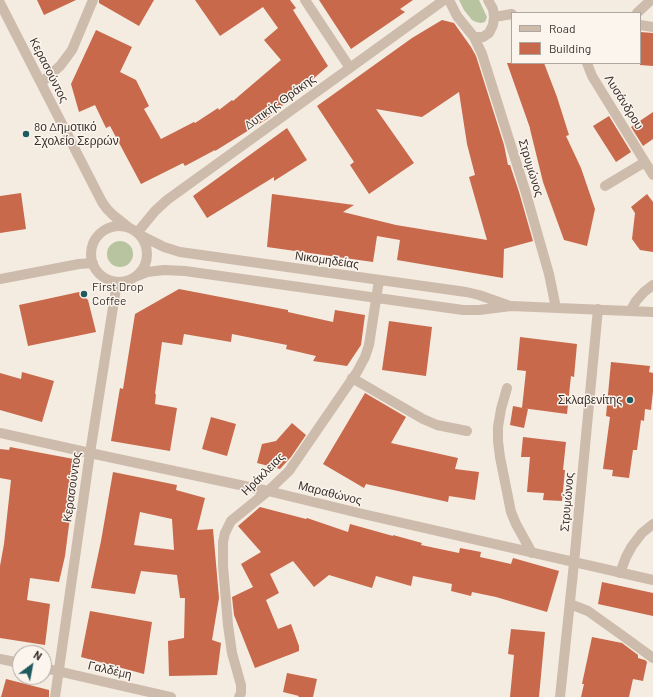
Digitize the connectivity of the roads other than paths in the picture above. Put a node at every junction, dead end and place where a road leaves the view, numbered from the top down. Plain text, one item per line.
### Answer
1 (93, 0) edge
2 (305, 0) edge
3 (444, 0) edge
4 (449, 0) edge
5 (488, 0) edge
6 (651, 0) edge
7 (0, 3) edge
8 (638, 12) edge
9 (511, 14) edge
10 (494, 17) junction
11 (641, 25) edge
12 (653, 26) edge
13 (474, 37) junction
14 (587, 64) edge
15 (350, 68) junction
16 (41, 83) junction
17 (645, 162) junction
18 (653, 175) edge
19 (605, 186) dead end
20 (128, 227) junction
21 (139, 234) junction
22 (93, 263) junction
23 (137, 276) junction
24 (0, 278) edge
25 (379, 280) junction
26 (117, 282) junction
27 (653, 285) edge
28 (377, 298) junction
29 (511, 306) junction
30 (556, 308) junction
31 (598, 309) junction
32 (631, 310) junction
33 (653, 312) edge
34 (352, 378) junction
35 (507, 388) dead end
36 (467, 431) dead end
37 (0, 433) edge
38 (90, 453) junction
39 (268, 491) junction
40 (653, 524) edge
41 (532, 553) junction
42 (574, 563) junction
43 (620, 573) junction
44 (653, 580) edge
45 (570, 604) junction
46 (653, 658) edge
47 (0, 659) edge
48 (12, 661) edge
49 (52, 670) edge
50 (59, 671) junction
51 (147, 694) edge
52 (55, 697) edge
53 (171, 697) edge
54 (239, 697) edge
55 (560, 697) edge

1 - 16 street
2 - 15 street
3 - 15 street, Δυτικής Θράκης
4 - 13 street, Στρυμώνος
5 - 10 street
6 - 8 street
7 - 16 street, Κερασούντος
9 - 10 street
10 - 13 street
11 - 12 street
13 - 30 street, Στρυμώνος
14 - 17 street, Λυσάνδρου
15 - 21 street, Δυτικής Θράκης
16 - 20 street, Κερασούντος
17 - 18 street, Λυσάνδρου
17 - 19 street
20 - 21 street
20 - 22 street
21 - 23 street
21 - 25 street, Νικομηδείας
22 - 24 street
22 - 26 street
23 - 26 street
23 - 28 street, Νικομηδείας
25 - 28 street, Ηράκλειας
25 - 29 street, Νικομηδείας
26 - 38 street, Κερασούντος
27 - 32 street
28 - 29 street, Νικομηδείας
28 - 34 street, Ηράκλειας
29 - 30 street, Νικομηδείας
30 - 31 street, Νικομηδείας
31 - 32 street, Νικομηδείας
31 - 42 street, Στρυμώνος
32 - 33 street, Νικομηδείας
34 - 36 street
34 - 39 street, Ηράκλειας
35 - 41 street
37 - 38 street, Μαραθώνος
38 - 39 street, Μαραθώνος
38 - 50 street, Κερασούντος
39 - 41 street, Μαραθώνος
39 - 54 street, Ηράκλειας
40 - 43 street
41 - 42 street, Μαραθώνος
42 - 43 street, Μαραθώνος
42 - 45 street, Στρυμώνος
43 - 44 street, Μαραθώνος
45 - 46 street
45 - 55 street, Στρυμώνος
47 - 48 street
49 - 50 street, Γαλδέμη
50 - 51 street, Γαλδέμη
50 - 52 street, Κερασούντος
51 - 53 street, Γαλδέμη

